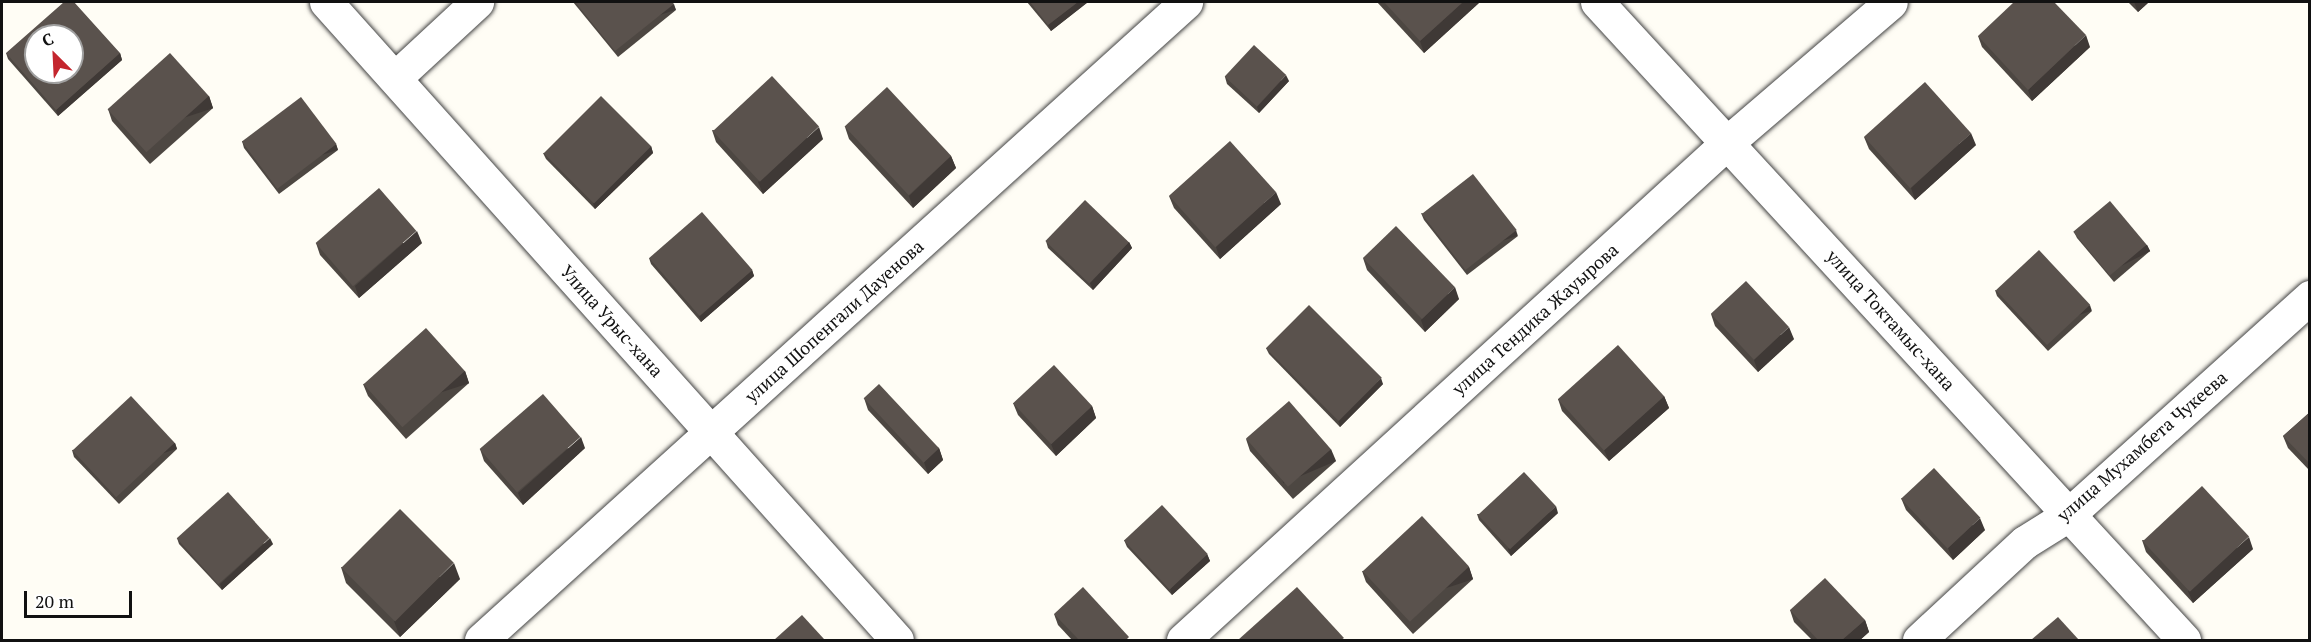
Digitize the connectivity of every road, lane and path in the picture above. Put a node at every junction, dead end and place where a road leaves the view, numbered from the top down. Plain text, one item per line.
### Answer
1 (326, 2) edge
2 (477, 2) edge
3 (1186, 2) edge
4 (1597, 2) edge
5 (1891, 2) edge
6 (395, 78) junction
7 (1729, 141) junction
8 (2310, 297) edge
9 (711, 432) junction
10 (2068, 515) junction
11 (481, 640) edge
12 (897, 640) edge
13 (1183, 640) edge
14 (1919, 640) edge
15 (2184, 640) edge

1 - 6 street, Улица Урыс-хана
2 - 6 street
3 - 9 street, улица Шопенгали Дауенова
4 - 7 street, улица Токтамыс-хана
5 - 7 street, улица Тендика Жауырова
6 - 9 street, Улица Урыс-хана
7 - 10 street, улица Токтамыс-хана
7 - 13 street, улица Тендика Жауырова
8 - 10 street, улица Мухамбета Чукеева
9 - 11 street, улица Шопенгали Дауенова
9 - 12 street, Улица Урыс-хана
10 - 14 street, улица Мухамбета Чукеева
10 - 15 street, улица Токтамыс-хана

